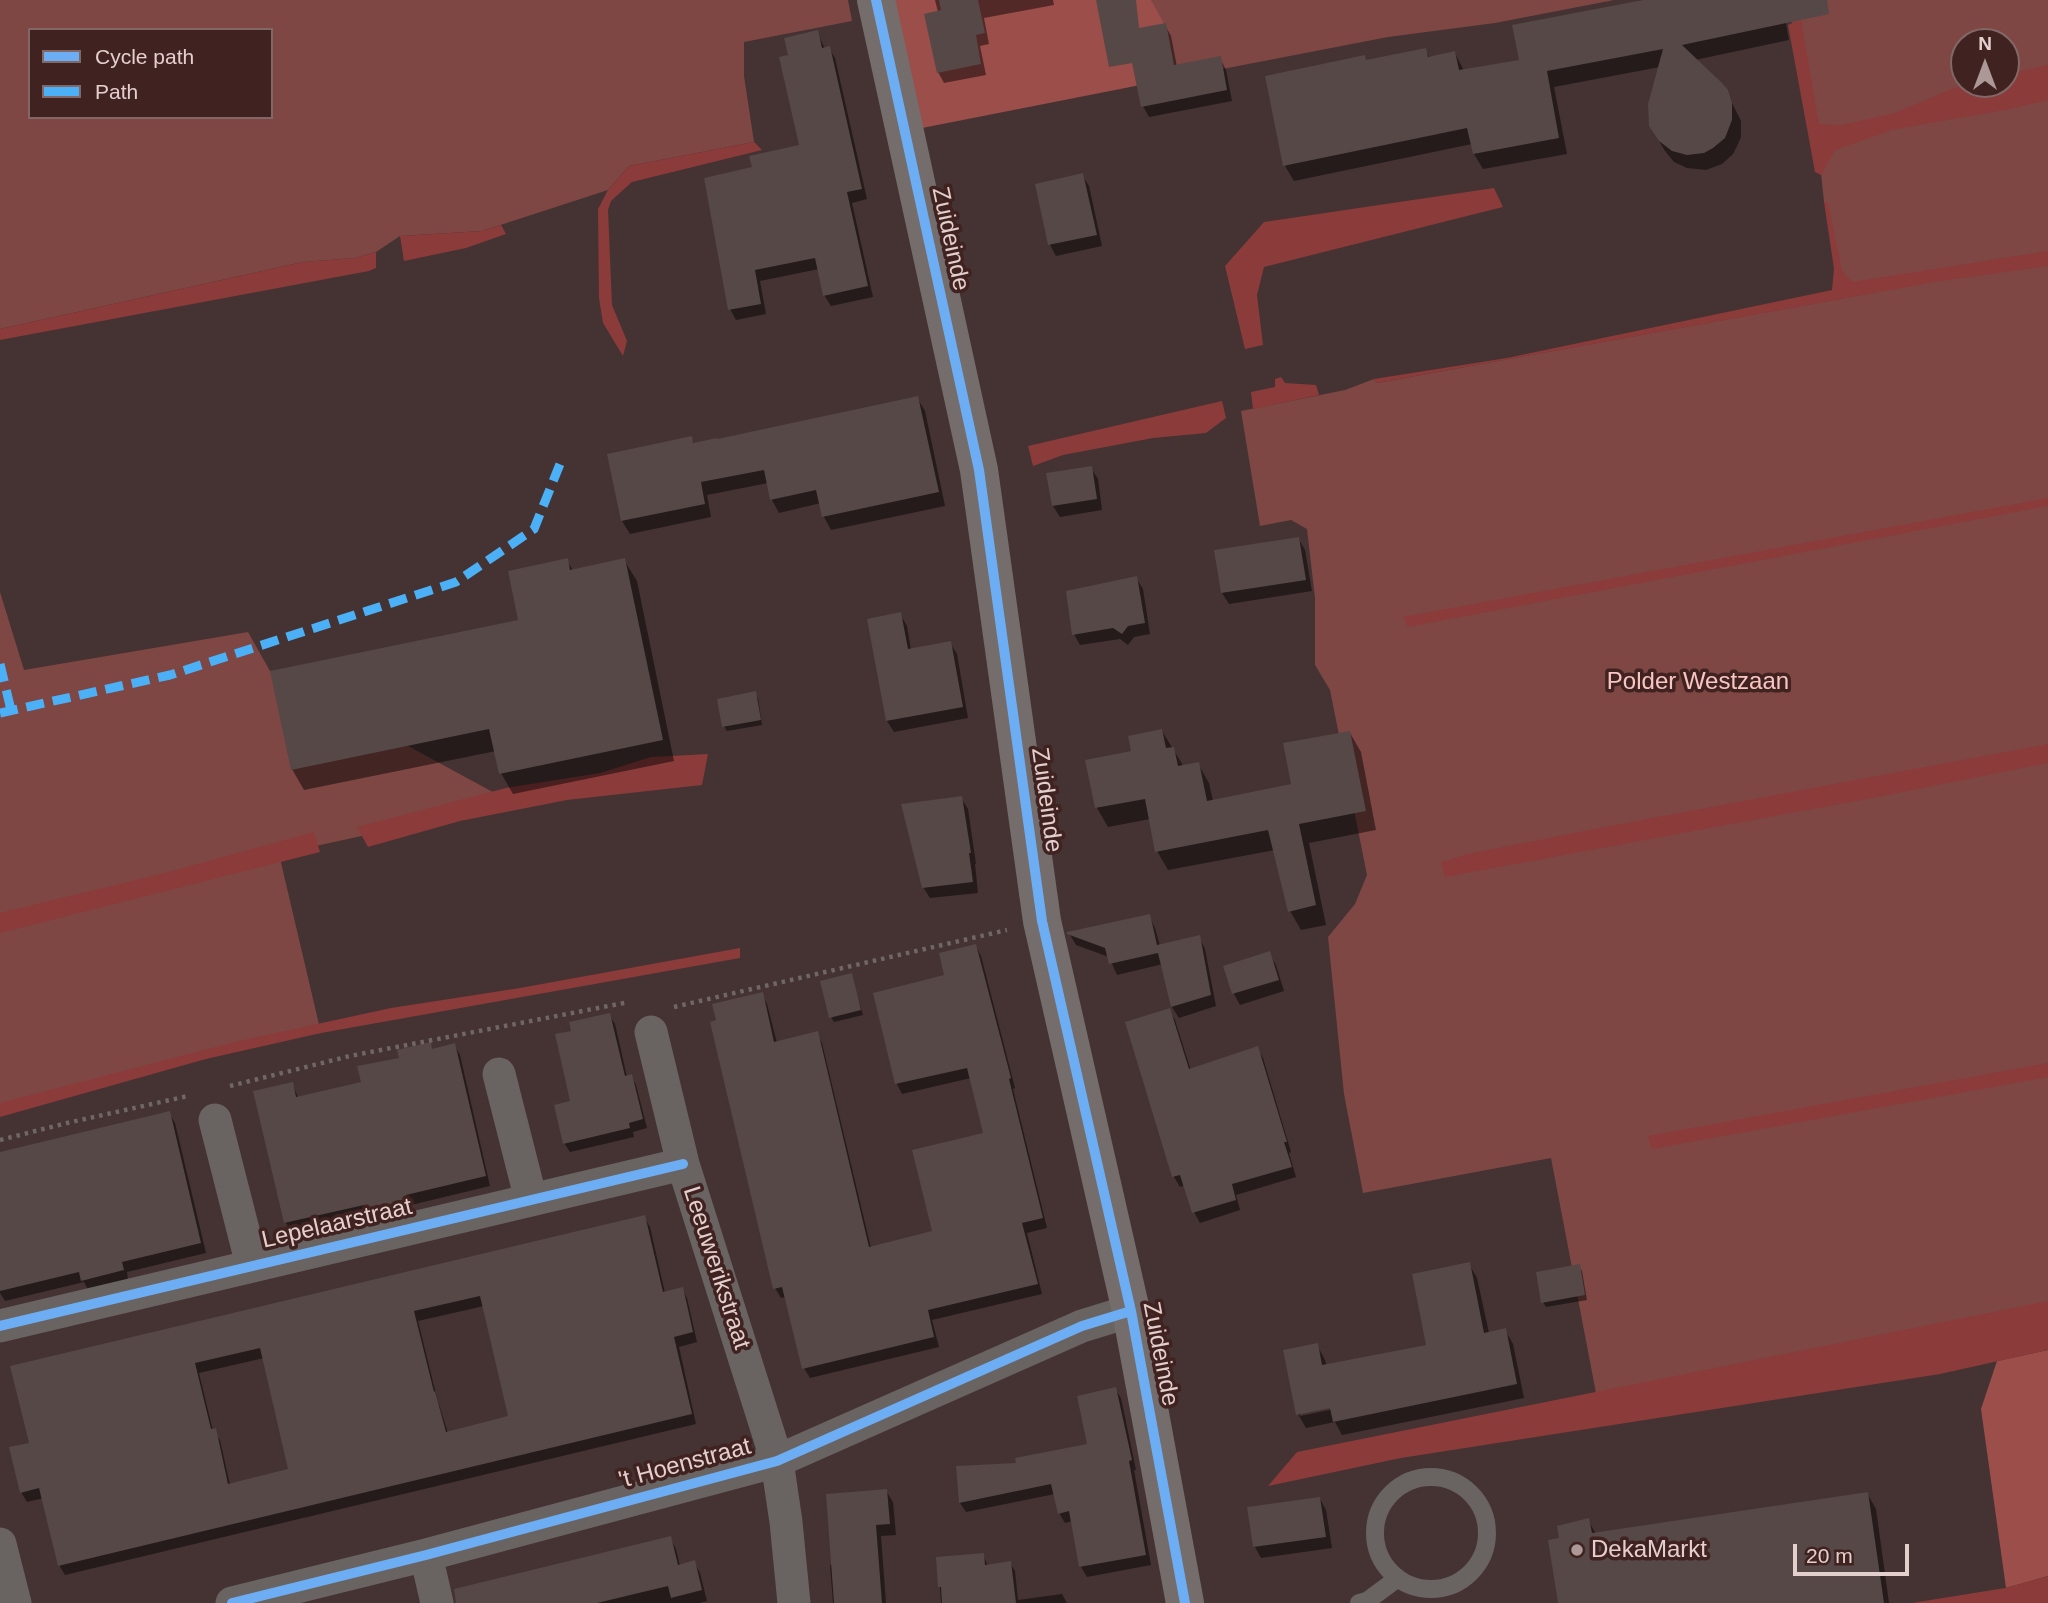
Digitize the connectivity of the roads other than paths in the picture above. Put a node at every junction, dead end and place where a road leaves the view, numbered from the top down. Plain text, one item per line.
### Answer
1 (876, 0) edge
2 (662, 1020) road end
3 (499, 1074) dead end
4 (210, 1101) road end
5 (683, 1164) junction
6 (531, 1200) junction
7 (252, 1265) junction
8 (1131, 1311) junction
9 (0, 1326) edge
10 (777, 1461) junction
11 (0, 1544) edge
12 (426, 1555) junction
13 (1398, 1578) junction
14 (15, 1603) edge
15 (232, 1603) edge
16 (437, 1603) edge
17 (794, 1603) edge
18 (1185, 1603) edge
19 (1359, 1603) edge

1 - 8 street, Zuideinde
2 - 5 street, Leeuwerikstraat
3 - 6 street
4 - 7 street, Lepelaarstraat
5 - 6 street, Lepelaarstraat
5 - 10 street, Leeuwerikstraat
6 - 7 street, Lepelaarstraat
7 - 9 street, Lepelaarstraat
8 - 10 street, 't Hoenstraat
8 - 18 street, Zuideinde
10 - 12 street, 't Hoenstraat
10 - 17 street, Leeuwerikstraat
11 - 14 street
12 - 15 street, 't Hoenstraat
12 - 16 street
13 - 13 lane
13 - 19 lane

